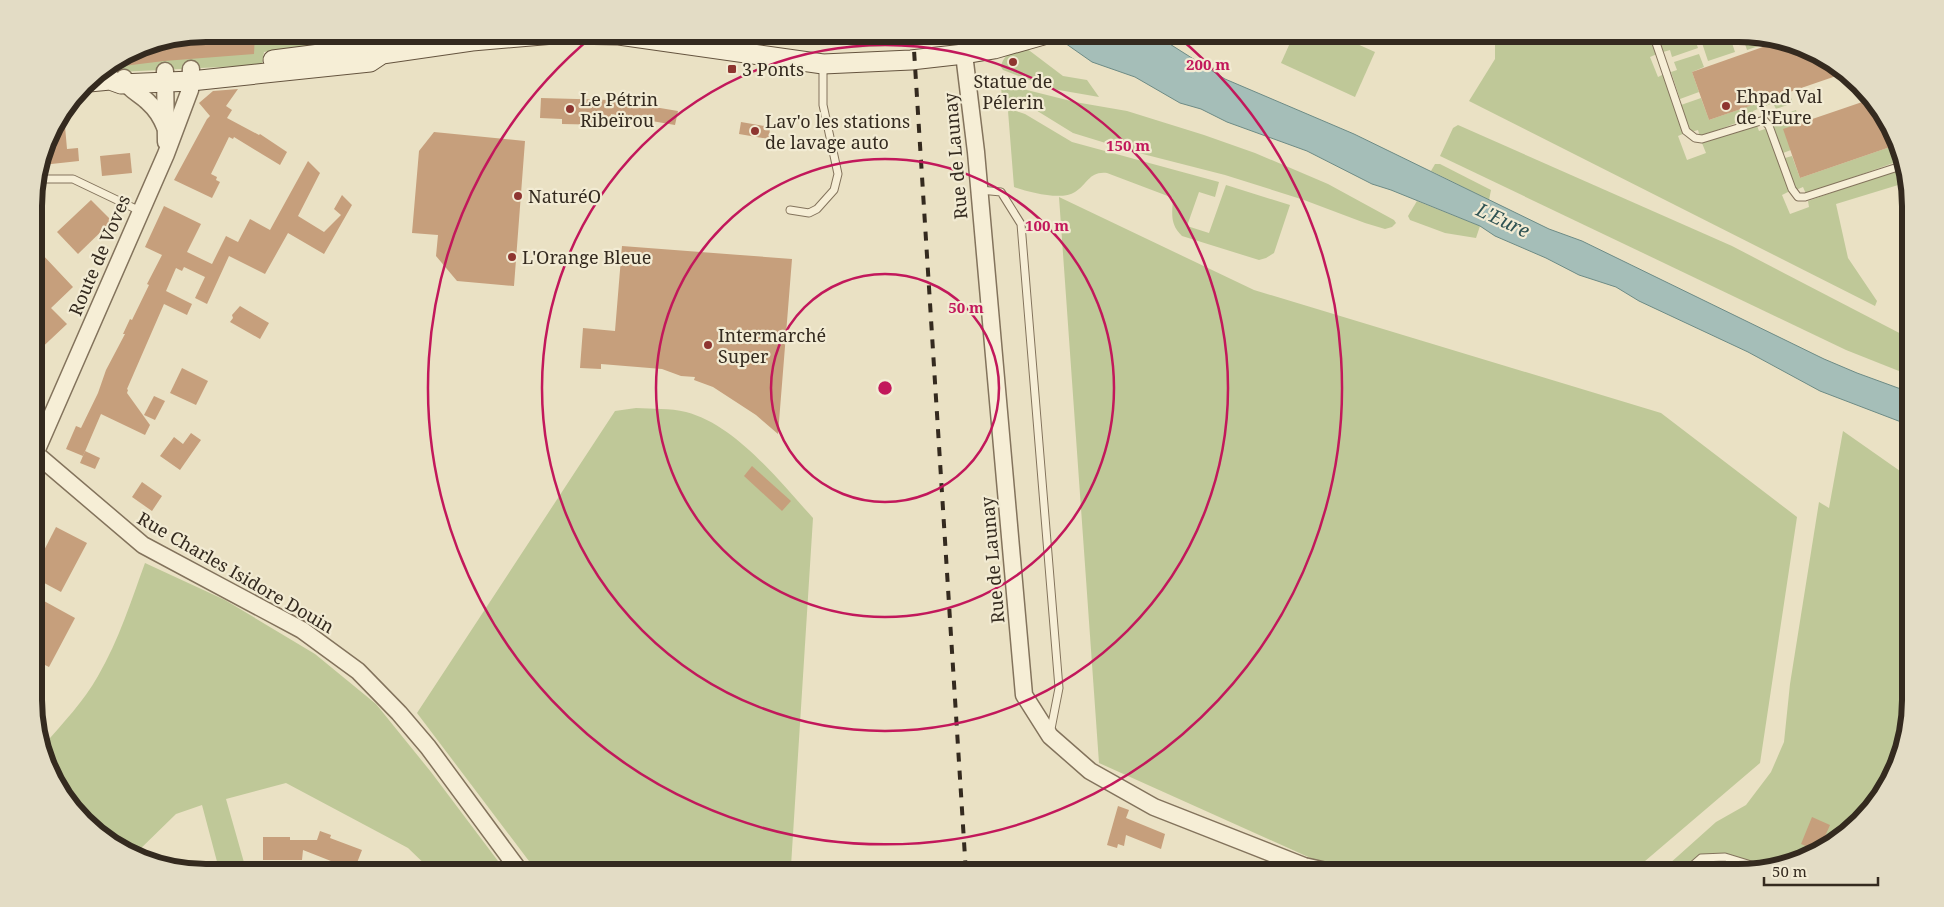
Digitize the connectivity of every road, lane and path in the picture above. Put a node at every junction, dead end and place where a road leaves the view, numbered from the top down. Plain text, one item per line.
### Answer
1 (465, 42) edge
2 (669, 42) edge
3 (1020, 42) edge
4 (1656, 42) edge
5 (964, 54) junction
6 (823, 64) junction
7 (178, 74) junction
8 (121, 80) junction
9 (101, 81) edge
10 (166, 131) junction
11 (166, 154) junction
12 (1897, 167) edge
13 (45, 180) edge
14 (978, 190) junction
15 (140, 210) junction
16 (790, 210) dead end
17 (43, 436) edge
18 (42, 460) edge
19 (1050, 736) junction
20 (514, 864) edge
21 (1278, 864) edge
22 (1694, 864) edge
23 (1748, 864) edge

1 - 7 main road
2 - 6 main road
3 - 5 main road
4 - 12 lane
5 - 6 main road
5 - 14 street, Rue de Launay
6 - 16 lane
7 - 8 main road
7 - 10 street
7 - 11 street, Route de Voves
8 - 9 main road
8 - 10 street
10 - 11 street
11 - 15 street, Route de Voves
13 - 15 lane
14 - 19 street, Rue de Launay
14 - 19 lane
15 - 17 street, Route de Voves
18 - 20 street, Rue Charles Isidore Douin
19 - 21 street, Rue de Launay
22 - 23 lane

